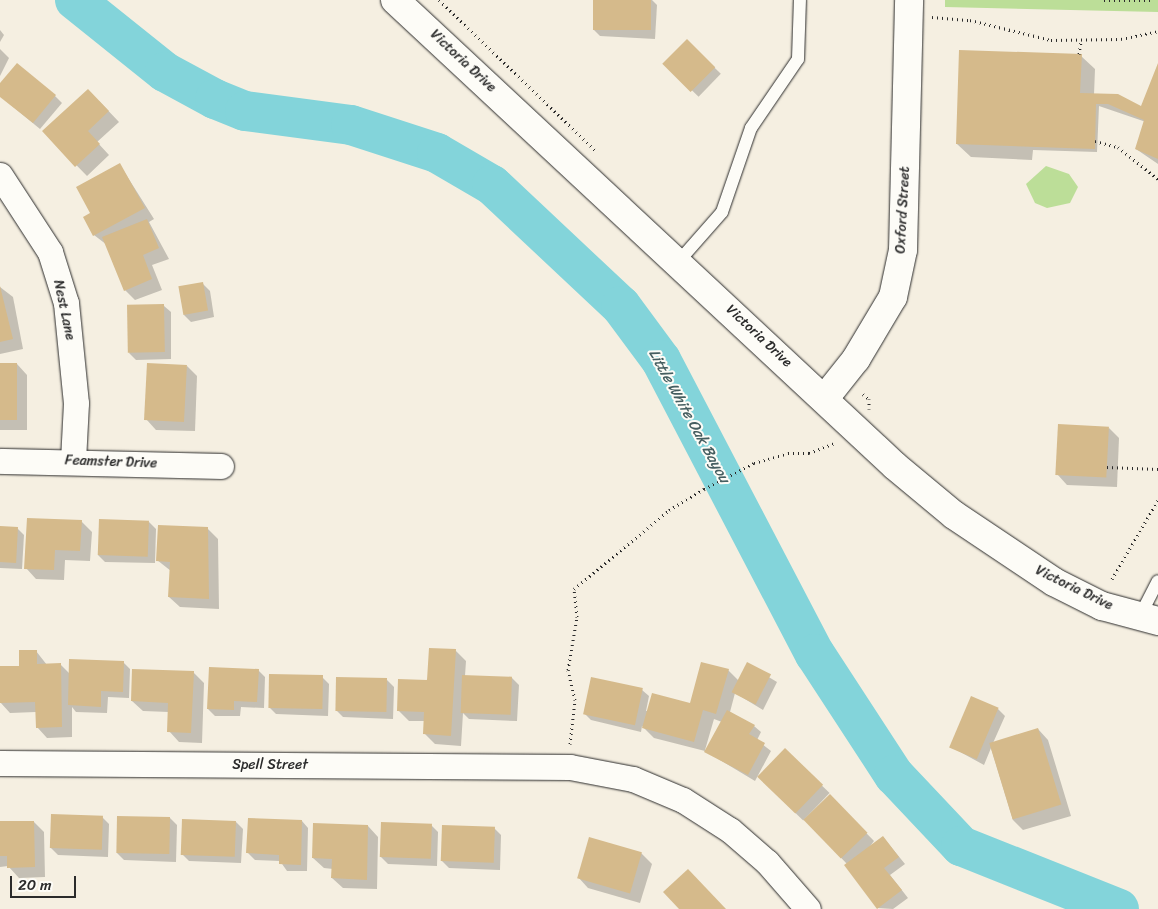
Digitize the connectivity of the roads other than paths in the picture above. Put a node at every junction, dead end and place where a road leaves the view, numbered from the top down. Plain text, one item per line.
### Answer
1 (394, 0) edge
2 (800, 0) edge
3 (909, 9) edge
4 (0, 175) edge
5 (679, 262) junction
6 (825, 398) junction
7 (73, 460) junction
8 (0, 461) edge
9 (222, 466) dead end
10 (1158, 580) edge
11 (1149, 619) edge
12 (0, 763) edge
13 (808, 909) edge

1 - 5 street, Victoria Drive
2 - 5 lane
3 - 6 street, Oxford Street
4 - 7 street, Nest Lane
5 - 6 street, Victoria Drive
6 - 11 street, Victoria Drive
7 - 8 street, Feamster Drive
7 - 9 street, Feamster Drive
10 - 11 lane
12 - 13 street, Spell Street

